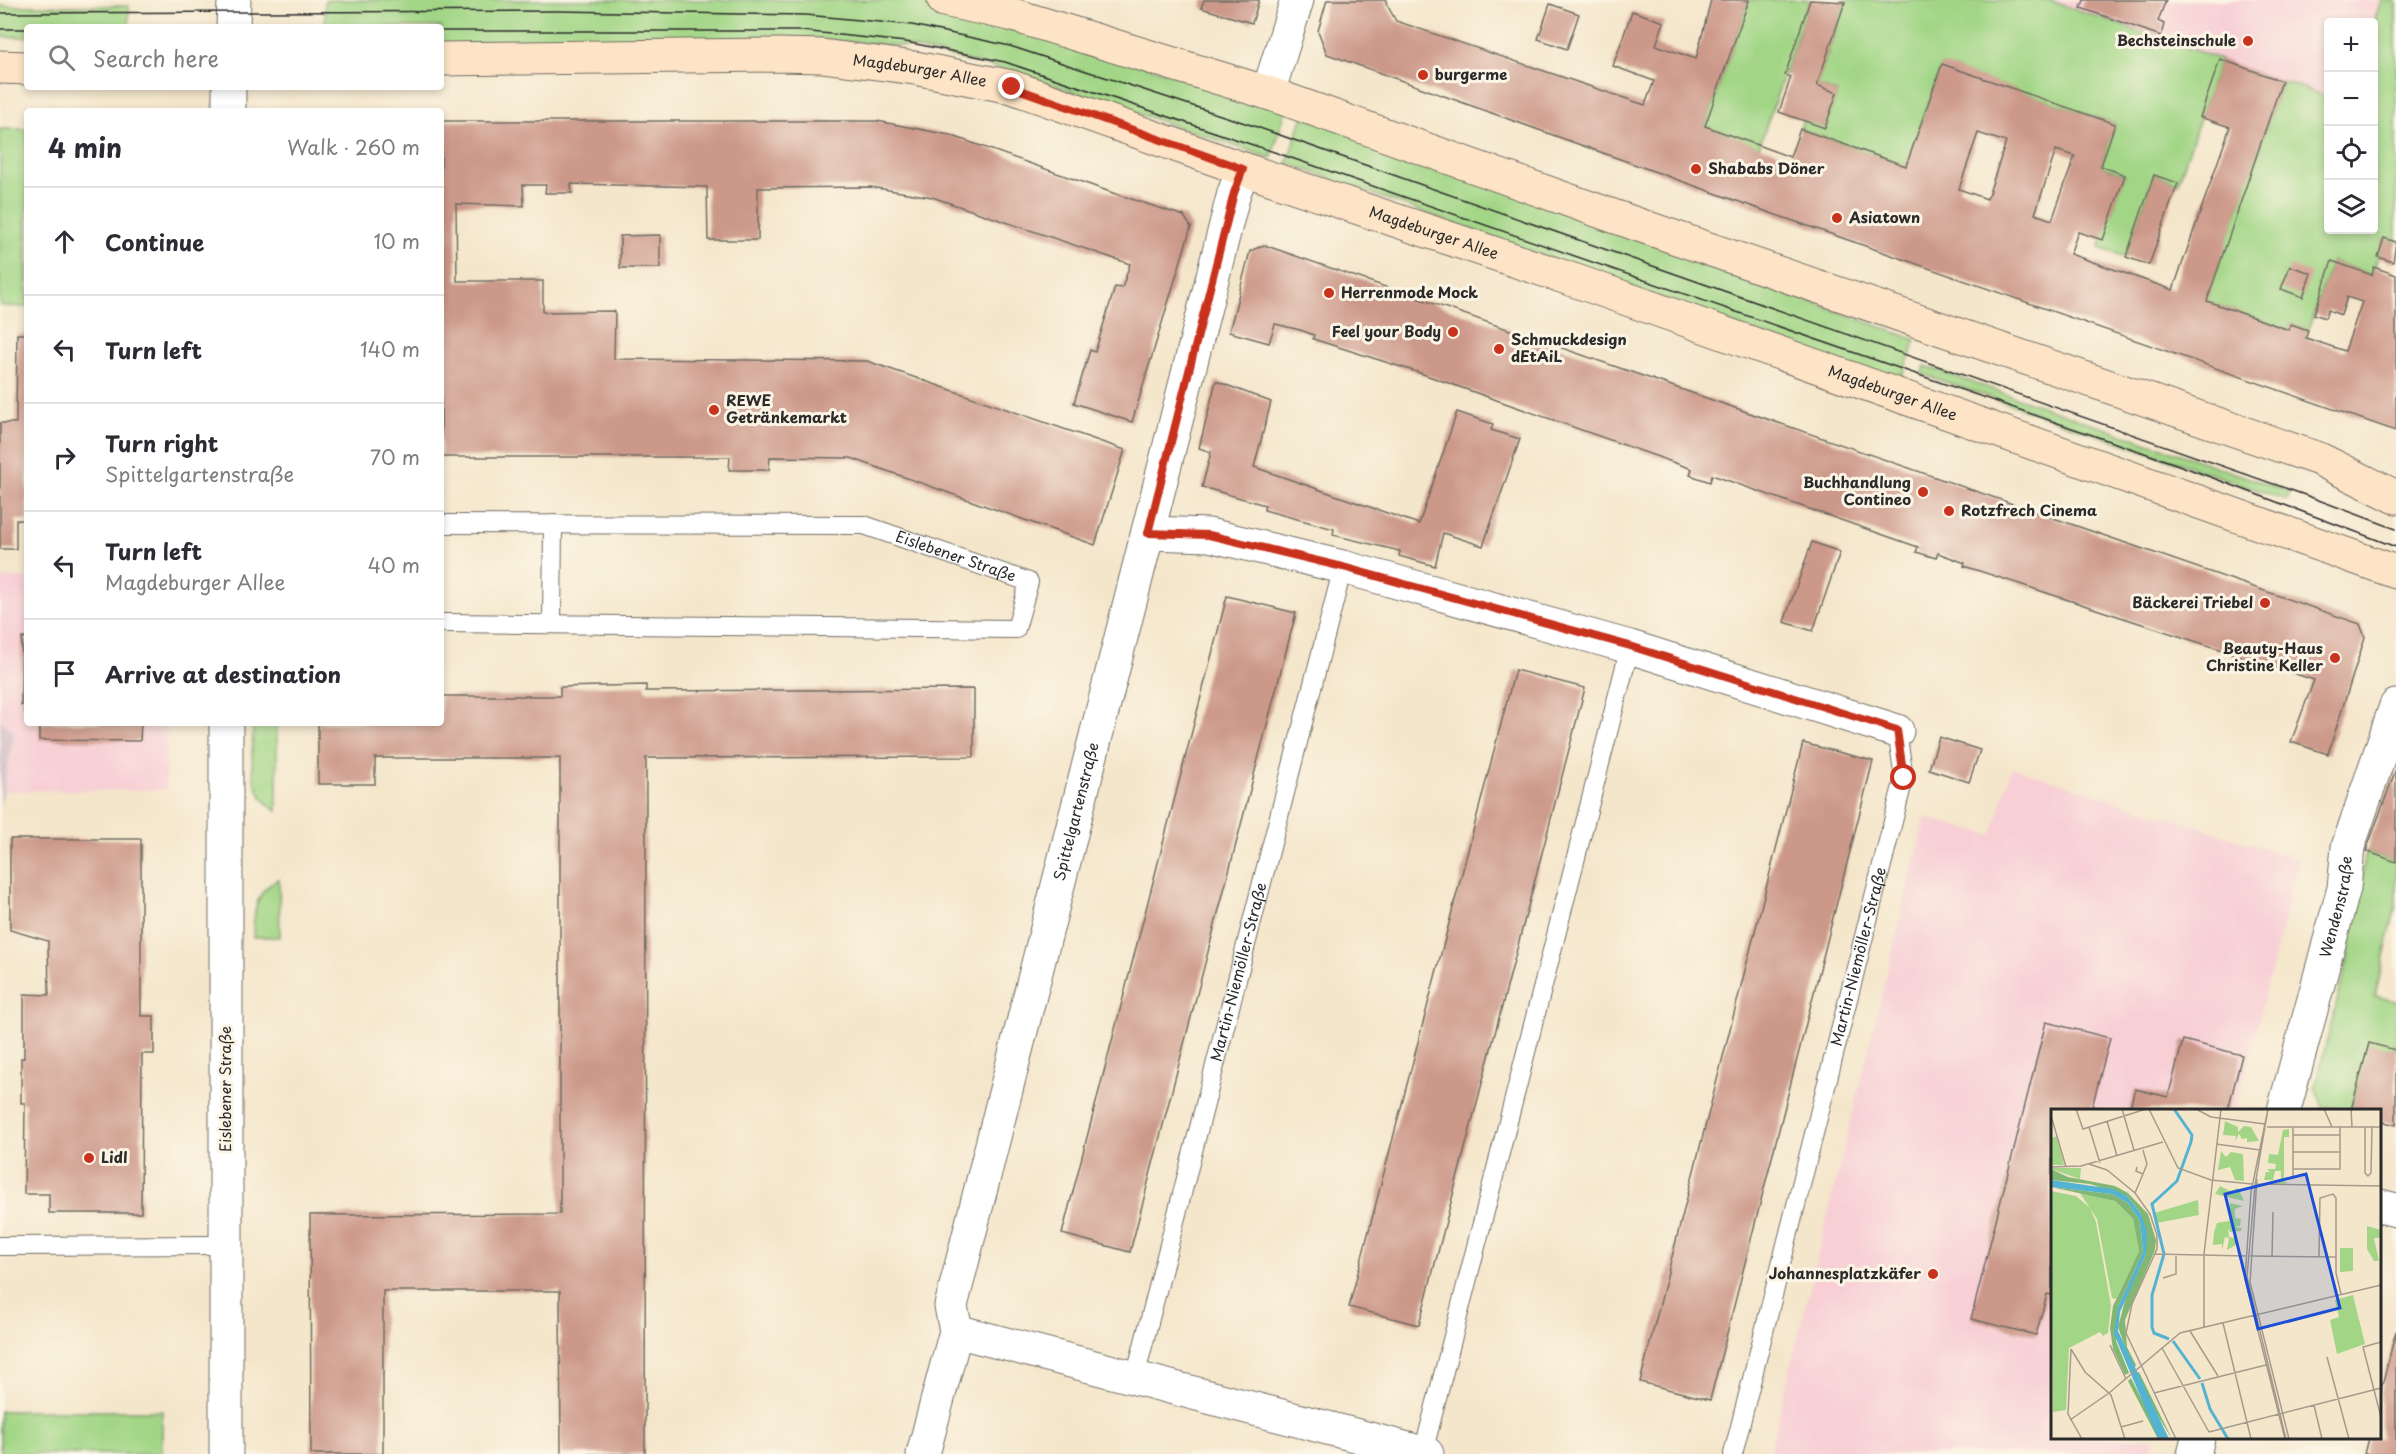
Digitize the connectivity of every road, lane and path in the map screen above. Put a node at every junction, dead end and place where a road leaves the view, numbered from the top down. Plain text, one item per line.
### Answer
1 (234, 0) edge
2 (944, 0) edge
3 (1297, 0) edge
4 (233, 24) edge
5 (444, 59) edge
6 (0, 68) edge
7 (24, 68) edge
8 (229, 90) edge
9 (1268, 93) junction
10 (229, 108) edge
11 (1243, 169) junction
12 (2396, 497) edge
13 (444, 524) edge
14 (552, 524) junction
15 (1148, 533) junction
16 (1343, 567) junction
17 (2396, 572) edge
18 (444, 623) edge
19 (552, 624) junction
20 (1630, 646) junction
21 (2396, 706) edge
22 (226, 726) edge
23 (1897, 730) joint
24 (2284, 1109) edge
25 (2381, 1206) edge
26 (2396, 1210) edge
27 (0, 1245) edge
28 (226, 1245) junction
29 (956, 1331) junction
30 (1135, 1377) junction
31 (2198, 1439) edge
32 (1425, 1453) edge
33 (226, 1454) edge
34 (923, 1454) edge
35 (1733, 1454) edge
36 (2194, 1454) edge

1 - 4 street
2 - 9 main road
3 - 9 street
5 - 11 main road, Magdeburger Allee
6 - 7 main road
8 - 10 street
9 - 12 main road
11 - 15 street, Spittelgartenstraße
11 - 17 main road, Magdeburger Allee
13 - 14 lane, Eislebener Straße
14 - 19 lane
14 - 19 lane, Eislebener Straße
15 - 16 street, Martin-Niemöller-Straße
15 - 29 street, Spittelgartenstraße
16 - 20 street, Martin-Niemöller-Straße
16 - 30 lane, Martin-Niemöller-Straße
18 - 19 lane, Eislebener Straße
20 - 23 street, Martin-Niemöller-Straße
20 - 32 lane
21 - 24 street, Wendenstraße
22 - 28 street, Eislebener Straße
23 - 35 lane, Martin-Niemöller-Straße
25 - 26 street
27 - 28 lane
28 - 33 street, Eislebener Straße
29 - 30 street
29 - 34 street, Spittelgartenstraße
30 - 32 street
31 - 36 street

